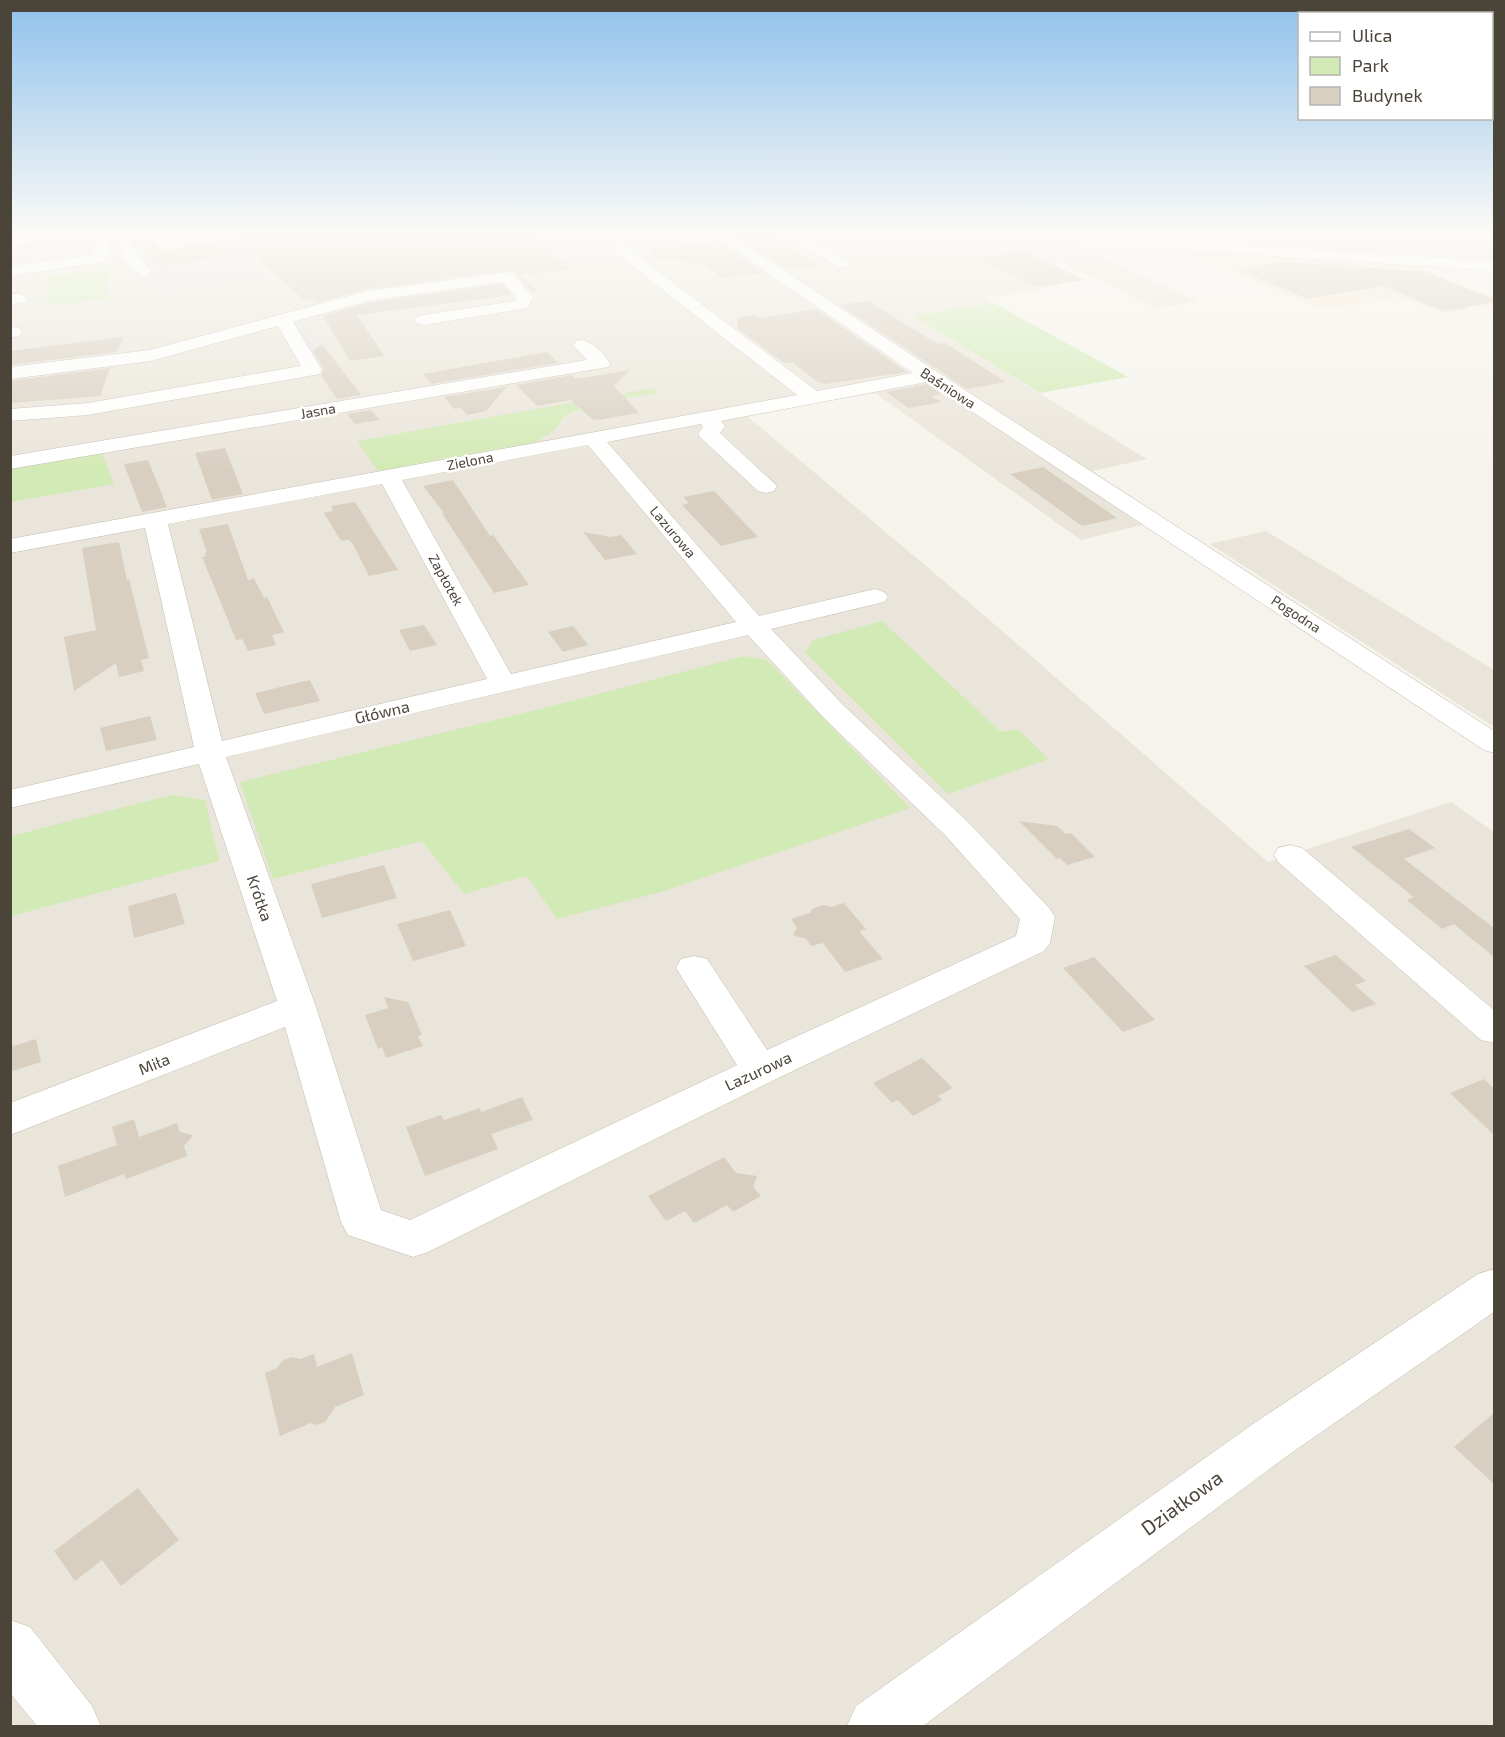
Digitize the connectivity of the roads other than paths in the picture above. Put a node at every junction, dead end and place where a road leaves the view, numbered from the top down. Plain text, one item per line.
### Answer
1 (313, 310) edge
2 (495, 310) edge
3 (699, 310) edge
4 (832, 310) edge
5 (282, 318) junction
6 (424, 320) dead end
7 (582, 345) dead end
8 (10, 373) edge
9 (930, 376) junction
10 (812, 397) junction
11 (10, 415) edge
12 (704, 417) junction
13 (593, 438) junction
14 (10, 463) edge
15 (389, 476) junction
16 (1098, 484) joint
17 (766, 486) dead end
18 (155, 519) junction
19 (10, 546) edge
20 (875, 597) dead end
21 (753, 626) junction
22 (503, 684) junction
23 (1494, 744) edge
24 (210, 753) junction
25 (10, 800) edge
26 (1290, 855) dead end
27 (694, 968) dead end
28 (298, 1007) junction
29 (1494, 1030) edge
30 (760, 1070) junction
31 (10, 1120) edge
32 (413, 1239) joint
33 (1494, 1288) edge
34 (10, 1647) edge
35 (72, 1726) edge
36 (876, 1726) edge

1 - 5 street
2 - 6 street
3 - 10 street
4 - 9 street, Baśniowa
5 - 8 street
5 - 11 street
7 - 14 street, Jasna
9 - 10 street, Zielona
9 - 16 street, Baśniowa
10 - 12 street, Zielona
12 - 13 street, Zielona
12 - 17 street
13 - 15 street, Zielona
13 - 21 street, Lazurowa
15 - 18 street, Zielona
15 - 22 street, Zapłotek
16 - 23 street, Pogodna
18 - 19 street, Zielona
18 - 24 street, Krótka
20 - 21 street, Główna
21 - 22 street, Główna
21 - 30 street, Lazurowa
22 - 24 street, Główna
24 - 25 street, Główna
24 - 28 street, Krótka
26 - 29 street
27 - 30 street
28 - 31 street, Miła
28 - 32 street, Krótka
30 - 32 street, Lazurowa
33 - 36 street, Działkowa
34 - 35 street

